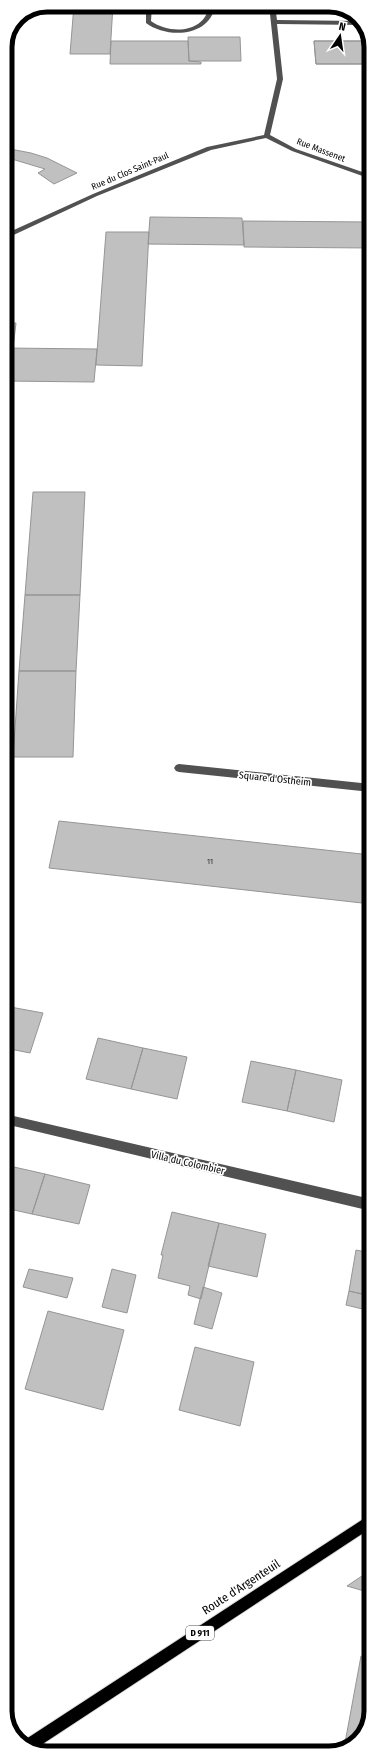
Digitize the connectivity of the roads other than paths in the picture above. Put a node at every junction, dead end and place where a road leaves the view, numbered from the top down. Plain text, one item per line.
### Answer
1 (149, 12) edge
2 (212, 12) edge
3 (272, 12) edge
4 (273, 22) junction
5 (354, 23) edge
6 (267, 136) junction
7 (364, 175) edge
8 (12, 234) edge
9 (179, 768) dead end
10 (364, 787) edge
11 (12, 1121) edge
12 (364, 1203) edge
13 (364, 1525) edge
14 (33, 1743) edge

1 - 2 street
3 - 4 street
4 - 5 street
4 - 6 street
6 - 7 street, Rue Massenet
6 - 8 street, Rue du Clos Saint-Paul
9 - 10 street, Square d'Ostheim
11 - 12 street, Villa du Colombier
13 - 14 main road, Route d'Argenteuil / D 911

